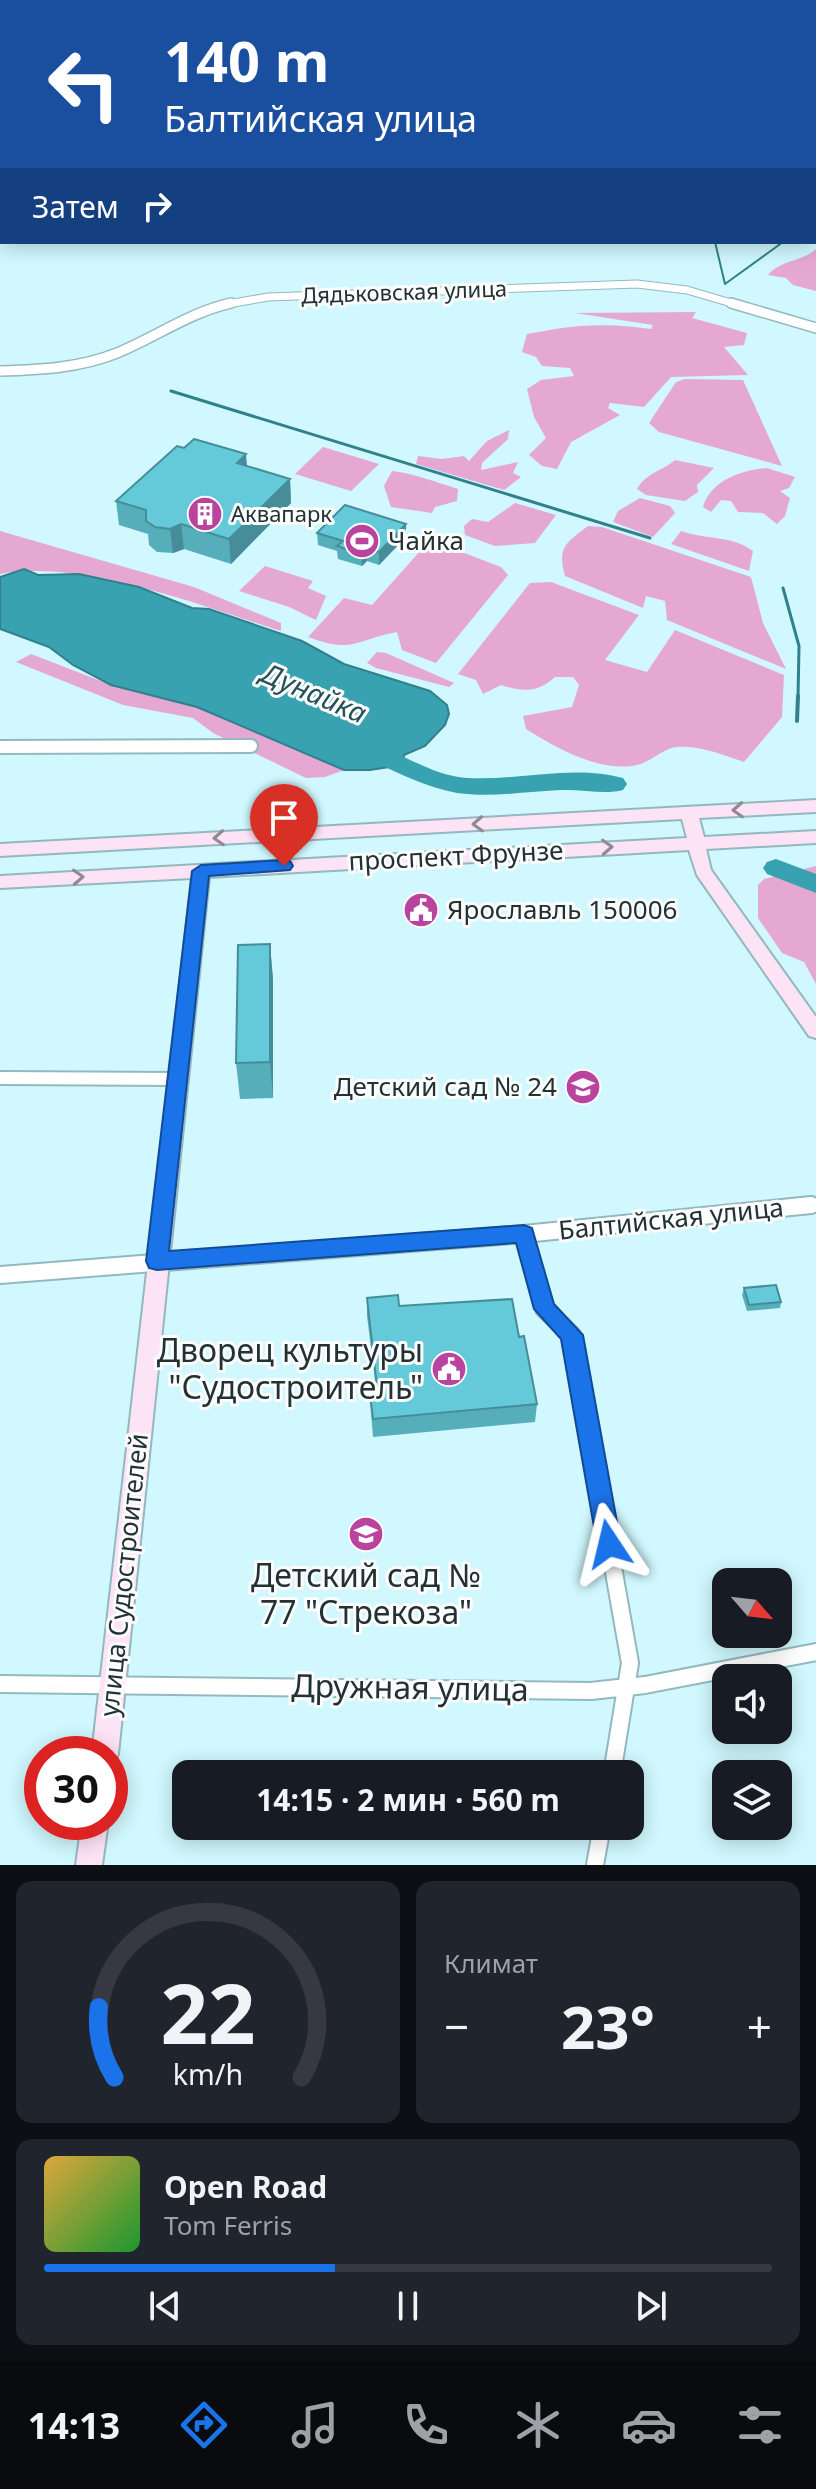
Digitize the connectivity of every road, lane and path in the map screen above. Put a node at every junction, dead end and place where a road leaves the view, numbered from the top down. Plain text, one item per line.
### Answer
1 (816, 328) edge
2 (0, 371) edge
3 (251, 746) dead end
4 (0, 747) edge
5 (816, 806) edge
6 (689, 812) junction
7 (816, 837) edge
8 (695, 843) junction
9 (0, 850) edge
10 (201, 871) junction
11 (0, 882) edge
12 (816, 1031) edge
13 (0, 1078) edge
14 (178, 1079) junction
15 (816, 1205) edge
16 (524, 1234) junction
17 (157, 1261) junction
18 (0, 1275) edge
19 (816, 1652) edge
20 (115, 1683) junction
21 (0, 1684) edge
22 (628, 1686) junction
23 (108, 1736) edge
24 (615, 1760) edge
25 (92, 1840) edge
26 (599, 1840) edge
27 (89, 1865) edge
28 (595, 1865) edge

1 - 2 street, Дядьковская улица
3 - 4 street
5 -> 6 main road, проспект Фрунзе
6 - 8 main road
6 -> 9 main road, проспект Фрунзе
7 - 8 main road, проспект Фрунзе
10 -> 8 main road, проспект Фрунзе
8 - 12 main road
11 -> 10 main road, проспект Фрунзе
10 - 14 main road, улица Судостроителей
13 - 14 street
14 - 17 main road, улица Судостроителей
15 - 16 street, Балтийская улица
16 - 17 street, Балтийская улица
16 - 22 street
17 - 18 street, Балтийская улица
17 - 20 main road, улица Судостроителей
19 - 22 street, Дружная улица
20 - 21 street, Дружная улица
20 - 22 street, Дружная улица
20 - 23 main road, улица Судостроителей
22 - 24 street
25 - 27 main road
26 - 28 street

